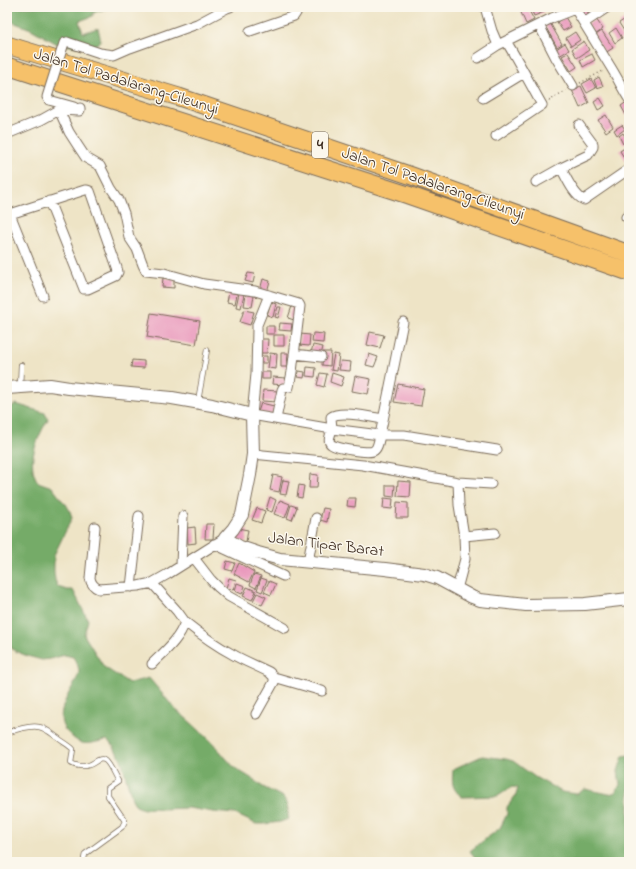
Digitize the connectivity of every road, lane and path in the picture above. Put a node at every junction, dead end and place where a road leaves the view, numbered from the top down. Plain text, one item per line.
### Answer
1 (230, 7) edge
2 (292, 7) edge
3 (608, 7) edge
4 (487, 8) edge
5 (575, 8) edge
6 (584, 24) junction
7 (538, 25) junction
8 (250, 31) dead end
9 (502, 43) junction
10 (7, 45) edge
11 (478, 58) dead end
12 (7, 66) edge
13 (524, 73) junction
14 (573, 86) dead end
15 (483, 98) dead end
16 (629, 99) edge
17 (59, 110) junction
18 (579, 125) dead end
19 (7, 134) edge
20 (496, 136) dead end
21 (561, 168) junction
22 (629, 169) edge
23 (536, 182) dead end
24 (49, 201) junction
25 (8, 214) edge
26 (629, 254) edge
27 (629, 272) edge
28 (268, 295) junction
29 (43, 296) dead end
30 (403, 322) dead end
31 (208, 350) dead end
32 (294, 354) junction
33 (321, 357) dead end
34 (21, 365) dead end
35 (20, 387) junction
36 (7, 388) edge
37 (198, 402) junction
38 (252, 414) junction
39 (276, 419) junction
40 (383, 419) junction
41 (332, 429) junction
42 (380, 434) junction
43 (497, 450) dead end
44 (253, 454) junction
45 (458, 482) junction
46 (491, 484) dead end
47 (139, 516) dead end
48 (183, 516) dead end
49 (316, 518) dead end
50 (95, 527) dead end
51 (495, 533) dead end
52 (464, 536) junction
53 (225, 538) junction
54 (214, 544) junction
55 (194, 558) junction
56 (308, 562) junction
57 (181, 565) junction
58 (283, 576) dead end
59 (152, 582) junction
60 (131, 587) junction
61 (457, 589) junction
62 (629, 599) edge
63 (185, 622) junction
64 (285, 628) dead end
65 (152, 664) dead end
66 (274, 677) junction
67 (322, 691) dead end
68 (256, 714) dead end
69 (7, 732) edge
70 (85, 862) edge

1 - 17 street, bridge
2 - 8 street
3 - 6 street
4 - 9 street
5 - 6 street
5 - 7 street
6 - 16 street
7 - 9 street
7 - 14 street
9 - 11 street
9 - 13 street
10 - 26 highway, Jalan Tol Padalarang–Cileunyi / 4
12 - 27 highway, Jalan Tol Padalarang–Cileunyi / 4
13 - 15 street
13 - 20 street
17 - 19 street
17 - 28 street
18 - 21 street
21 - 22 street
21 - 23 street
24 - 24 street
24 - 25 street
25 - 29 street
28 - 32 street
28 - 38 street
30 - 40 street
31 - 37 lane
32 - 33 street
32 - 39 street
34 - 35 lane
35 - 36 street
35 - 37 street
37 - 38 street
38 - 39 street
38 - 44 street
39 - 41 street
40 - 41 street
40 - 42 street
41 - 42 street
41 - 42 street
42 - 43 street
44 - 45 street
44 - 53 street
45 - 46 street
45 - 52 street
47 - 60 street
48 - 57 street
49 - 56 street
50 - 60 street
51 - 52 street
52 - 61 street
53 - 54 street
53 - 56 street, Jalan Tipar Barat
54 - 55 street
54 - 58 street
55 - 57 street
55 - 64 street
56 - 61 street, Jalan Tipar Barat
57 - 59 street
59 - 60 street
59 - 63 street
61 - 62 street, Jalan Tipar Barat
63 - 65 street
63 - 66 street
66 - 67 street
66 - 68 street
69 - 70 lane

